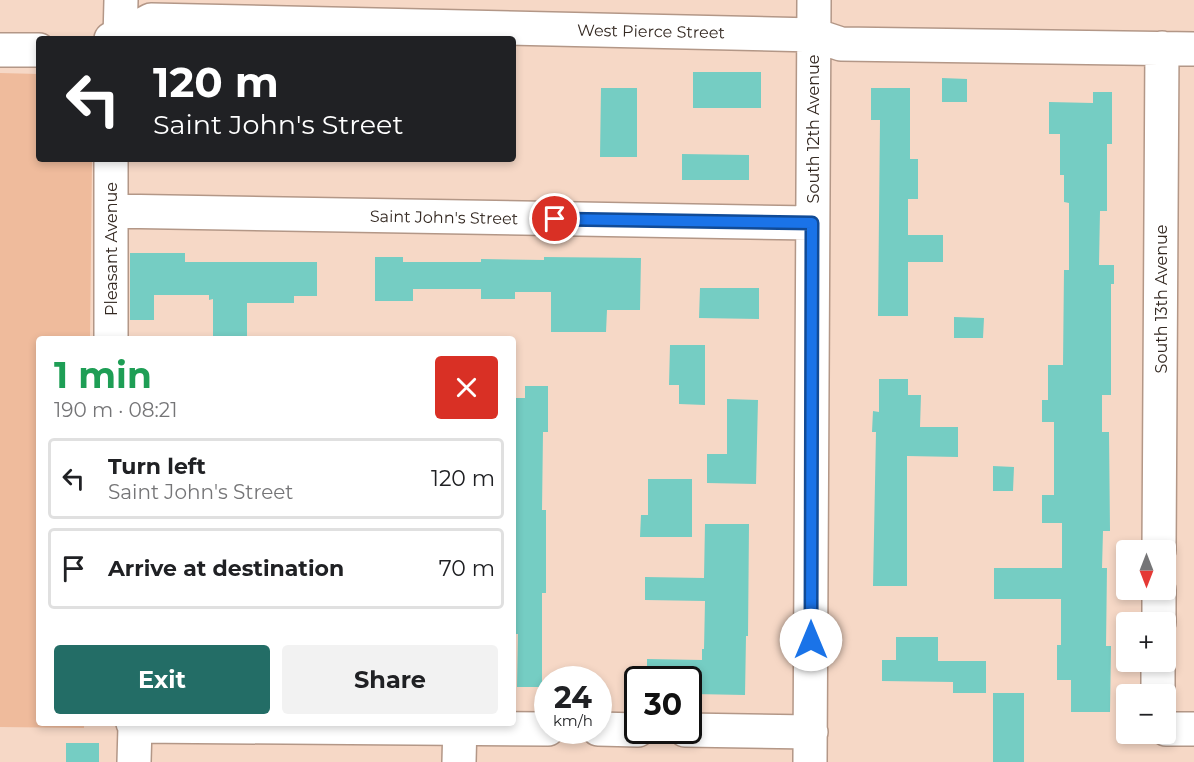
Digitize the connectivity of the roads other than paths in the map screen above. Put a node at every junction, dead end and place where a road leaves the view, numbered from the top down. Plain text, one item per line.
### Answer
1 (121, 0) edge
2 (814, 0) edge
3 (814, 34) junction
4 (118, 36) edge
5 (122, 36) edge
6 (1178, 48) edge
7 (0, 50) edge
8 (36, 50) edge
9 (111, 162) edge
10 (111, 211) junction
11 (812, 223) junction
12 (111, 336) edge
13 (1159, 540) edge
14 (134, 726) edge
15 (460, 726) edge
16 (482, 726) edge
17 (534, 728) edge
18 (1176, 729) edge
19 (1194, 729) edge
20 (702, 732) edge
21 (811, 747) edge
22 (134, 762) edge
23 (459, 762) edge

1 - 4 street
2 - 3 street, South 12th Avenue
3 - 5 street, West Pierce Street
3 - 6 street, West Pierce Street
3 - 11 street, South 12th Avenue
6 - 13 street, South 13th Avenue
7 - 8 street
9 - 10 street, Pleasant Avenue
10 - 11 street, Saint John's Street
10 - 12 street, Pleasant Avenue
11 - 21 street, South 12th Avenue
14 - 22 street
15 - 23 street
16 - 17 street
18 - 19 street
20 - 21 street

